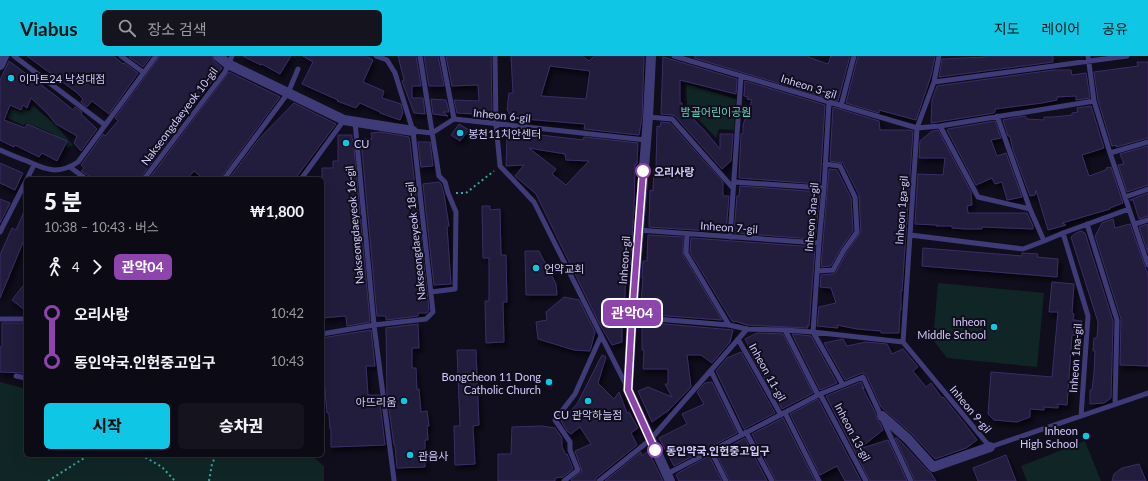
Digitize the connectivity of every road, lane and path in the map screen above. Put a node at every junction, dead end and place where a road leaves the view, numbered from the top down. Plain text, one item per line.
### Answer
1 (4, 56) edge
2 (14, 56) edge
3 (121, 56) edge
4 (156, 56) edge
5 (218, 56) edge
6 (376, 56) edge
7 (420, 56) edge
8 (442, 56) edge
9 (494, 56) edge
10 (651, 56) edge
11 (674, 56) edge
12 (854, 56) edge
13 (939, 56) edge
14 (1127, 56) edge
15 (1089, 59) edge
16 (230, 60) edge
17 (0, 65) edge
18 (298, 69) dead end
19 (143, 72) junction
20 (741, 76) junction
21 (934, 82) junction
22 (288, 93) junction
23 (1094, 101) junction
24 (829, 102) junction
25 (841, 106) junction
26 (996, 116) junction
27 (648, 117) junction
28 (344, 120) junction
29 (454, 120) junction
30 (356, 122) junction
31 (496, 124) junction
32 (105, 125) junction
33 (940, 126) junction
34 (917, 128) junction
35 (413, 130) junction
36 (432, 133) junction
37 (646, 140) junction
38 (1148, 142) edge
39 (0, 150) edge
40 (1110, 153) junction
41 (825, 164) junction
42 (34, 165) junction
43 (500, 166) junction
44 (70, 167) junction
45 (28, 177) edge
46 (83, 177) edge
47 (145, 177) edge
48 (225, 177) edge
49 (302, 177) edge
50 (734, 182) junction
51 (24, 184) edge
52 (733, 188) junction
53 (824, 188) junction
54 (1148, 189) edge
55 (448, 193) junction
56 (1126, 197) junction
57 (1030, 209) junction
58 (1129, 209) junction
59 (1148, 220) edge
60 (1087, 224) junction
61 (1135, 224) junction
62 (638, 230) junction
63 (0, 232) edge
64 (1063, 232) junction
65 (687, 234) junction
66 (910, 235) junction
67 (730, 237) junction
68 (1044, 241) junction
69 (819, 243) junction
70 (1148, 265) edge
71 (817, 271) junction
72 (431, 292) junction
73 (632, 317) junction
74 (0, 319) edge
75 (24, 320) edge
76 (374, 325) junction
77 (729, 326) junction
78 (747, 329) junction
79 (785, 330) junction
80 (813, 332) junction
81 (324, 334) edge
82 (601, 336) junction
83 (738, 339) junction
84 (902, 342) junction
85 (711, 371) junction
86 (16, 376) dead end
87 (24, 378) edge
88 (843, 385) junction
89 (628, 390) junction
90 (1148, 392) edge
91 (819, 395) junction
92 (1115, 404) junction
93 (783, 414) junction
94 (882, 416) junction
95 (1081, 416) junction
96 (744, 434) junction
97 (650, 440) junction
98 (990, 447) junction
99 (711, 451) junction
100 (86, 457) edge
101 (144, 457) edge
102 (215, 457) edge
103 (668, 477) edge
104 (394, 480) edge
105 (48, 481) edge
106 (175, 481) edge
107 (209, 481) edge
108 (564, 481) edge
109 (599, 481) edge
110 (726, 481) edge
111 (772, 481) edge
112 (819, 481) edge
113 (866, 481) edge
114 (911, 481) edge

1 - 17 street
2 - 32 lane
3 - 19 lane
4 - 19 lane
5 - 16 street
6 - 35 lane, Nakseongdaeyeok 18-gil
7 - 36 lane
8 - 29 lane
9 - 31 lane
10 - 27 street, Inheon-gil
11 - 20 lane, Inheon 3-gil
12 - 25 lane
13 - 21 lane, Inheon 1ga-gil
14 - 15 lane
15 - 21 lane
15 - 23 lane
16 - 22 street
16 - 47 lane, Nakseongdaeyeok 10-gil
18 - 22 lane
19 - 32 lane
20 - 24 lane, Inheon 3-gil
20 - 50 lane
21 - 34 lane, Inheon 1ga-gil
22 - 28 street
22 - 48 lane
23 - 26 lane, Inheon 3-gil
23 - 40 lane
24 - 25 lane, Inheon 3-gil
24 - 41 lane, Inheon 3na-gil
25 - 34 lane, Inheon 3-gil
26 - 33 lane, Inheon 3-gil
26 - 57 lane
27 - 37 street, Inheon-gil
27 - 52 lane
28 - 30 street
28 - 49 lane
29 - 31 lane, Inheon 6-gil
29 - 36 lane
30 - 35 street
30 - 76 lane, Nakseongdaeyeok 16-gil
31 - 37 lane, Inheon 6-gil
31 - 43 lane
32 - 44 lane
33 - 34 lane, Inheon 3-gil
33 - 57 lane
34 - 66 lane, Inheon 1ga-gil
35 - 36 lane
35 - 72 lane, Nakseongdaeyeok 18-gil
36 - 55 lane
37 - 62 street, Inheon-gil
38 - 40 lane
39 - 42 lane
40 - 56 lane
41 - 53 lane, Inheon 3na-gil
41 - 71 lane
42 - 44 lane
42 - 45 lane
43 - 55 path
43 - 82 lane
44 - 46 lane
50 - 52 lane
50 - 53 lane
51 - 63 lane
52 - 67 lane
53 - 69 lane, Inheon 3na-gil
54 - 56 lane
55 - 72 lane
56 - 58 lane
57 - 68 lane
58 - 60 lane
58 - 61 lane
59 - 61 lane
60 - 64 lane
60 - 92 lane
61 - 70 lane
62 - 65 lane, Inheon 7-gil
62 - 73 street, Inheon-gil
64 - 68 lane
64 - 95 lane, Inheon 1na-gil
65 - 67 lane, Inheon 7-gil
65 - 77 lane
66 - 68 lane
66 - 84 lane, Inheon 1ga-gil
67 - 69 lane, Inheon 7-gil
69 - 71 lane, Inheon 3na-gil
71 - 80 lane, Inheon 3na-gil
72 - 76 lane, Nakseongdaeyeok 18-gil
73 - 77 lane
73 - 89 street, Inheon-gil
74 - 75 lane
76 - 81 lane
76 - 104 lane, Nakseongdaeyeok 16-gil
77 - 78 lane
78 - 79 lane
78 - 83 lane, Inheon 11-gil
79 - 80 lane
79 - 91 lane
80 - 84 lane
80 - 88 lane
82 - 89 lane
82 - 108 lane
83 - 85 lane, Inheon 11-gil
83 - 93 lane, Inheon 11-gil
84 - 98 lane, Inheon 9-gil
85 - 96 lane
85 - 97 lane, Inheon 11-gil
86 - 87 lane
88 - 91 lane, Inheon 13-gil
88 - 94 lane, Inheon 13-gil
89 - 97 street, Inheon-gil
90 - 92 lane, Inheon 9-gil
91 - 93 lane, Inheon 13-gil
91 - 113 lane, Inheon 13-gil
92 - 95 lane, Inheon 9-gil
93 - 96 lane, Inheon 13-gil
93 - 112 lane
94 - 98 street, Inheon 13-gil
94 - 114 lane, Inheon 13-gil
95 - 98 lane, Inheon 9-gil
96 - 99 lane, Inheon 13-gil
96 - 111 lane
97 - 103 street, Inheon-gil
97 - 109 lane, Inheon 11-gil
99 - 103 lane, Inheon 13-gil
99 - 110 lane
100 - 105 path
101 - 106 path
102 - 107 path

